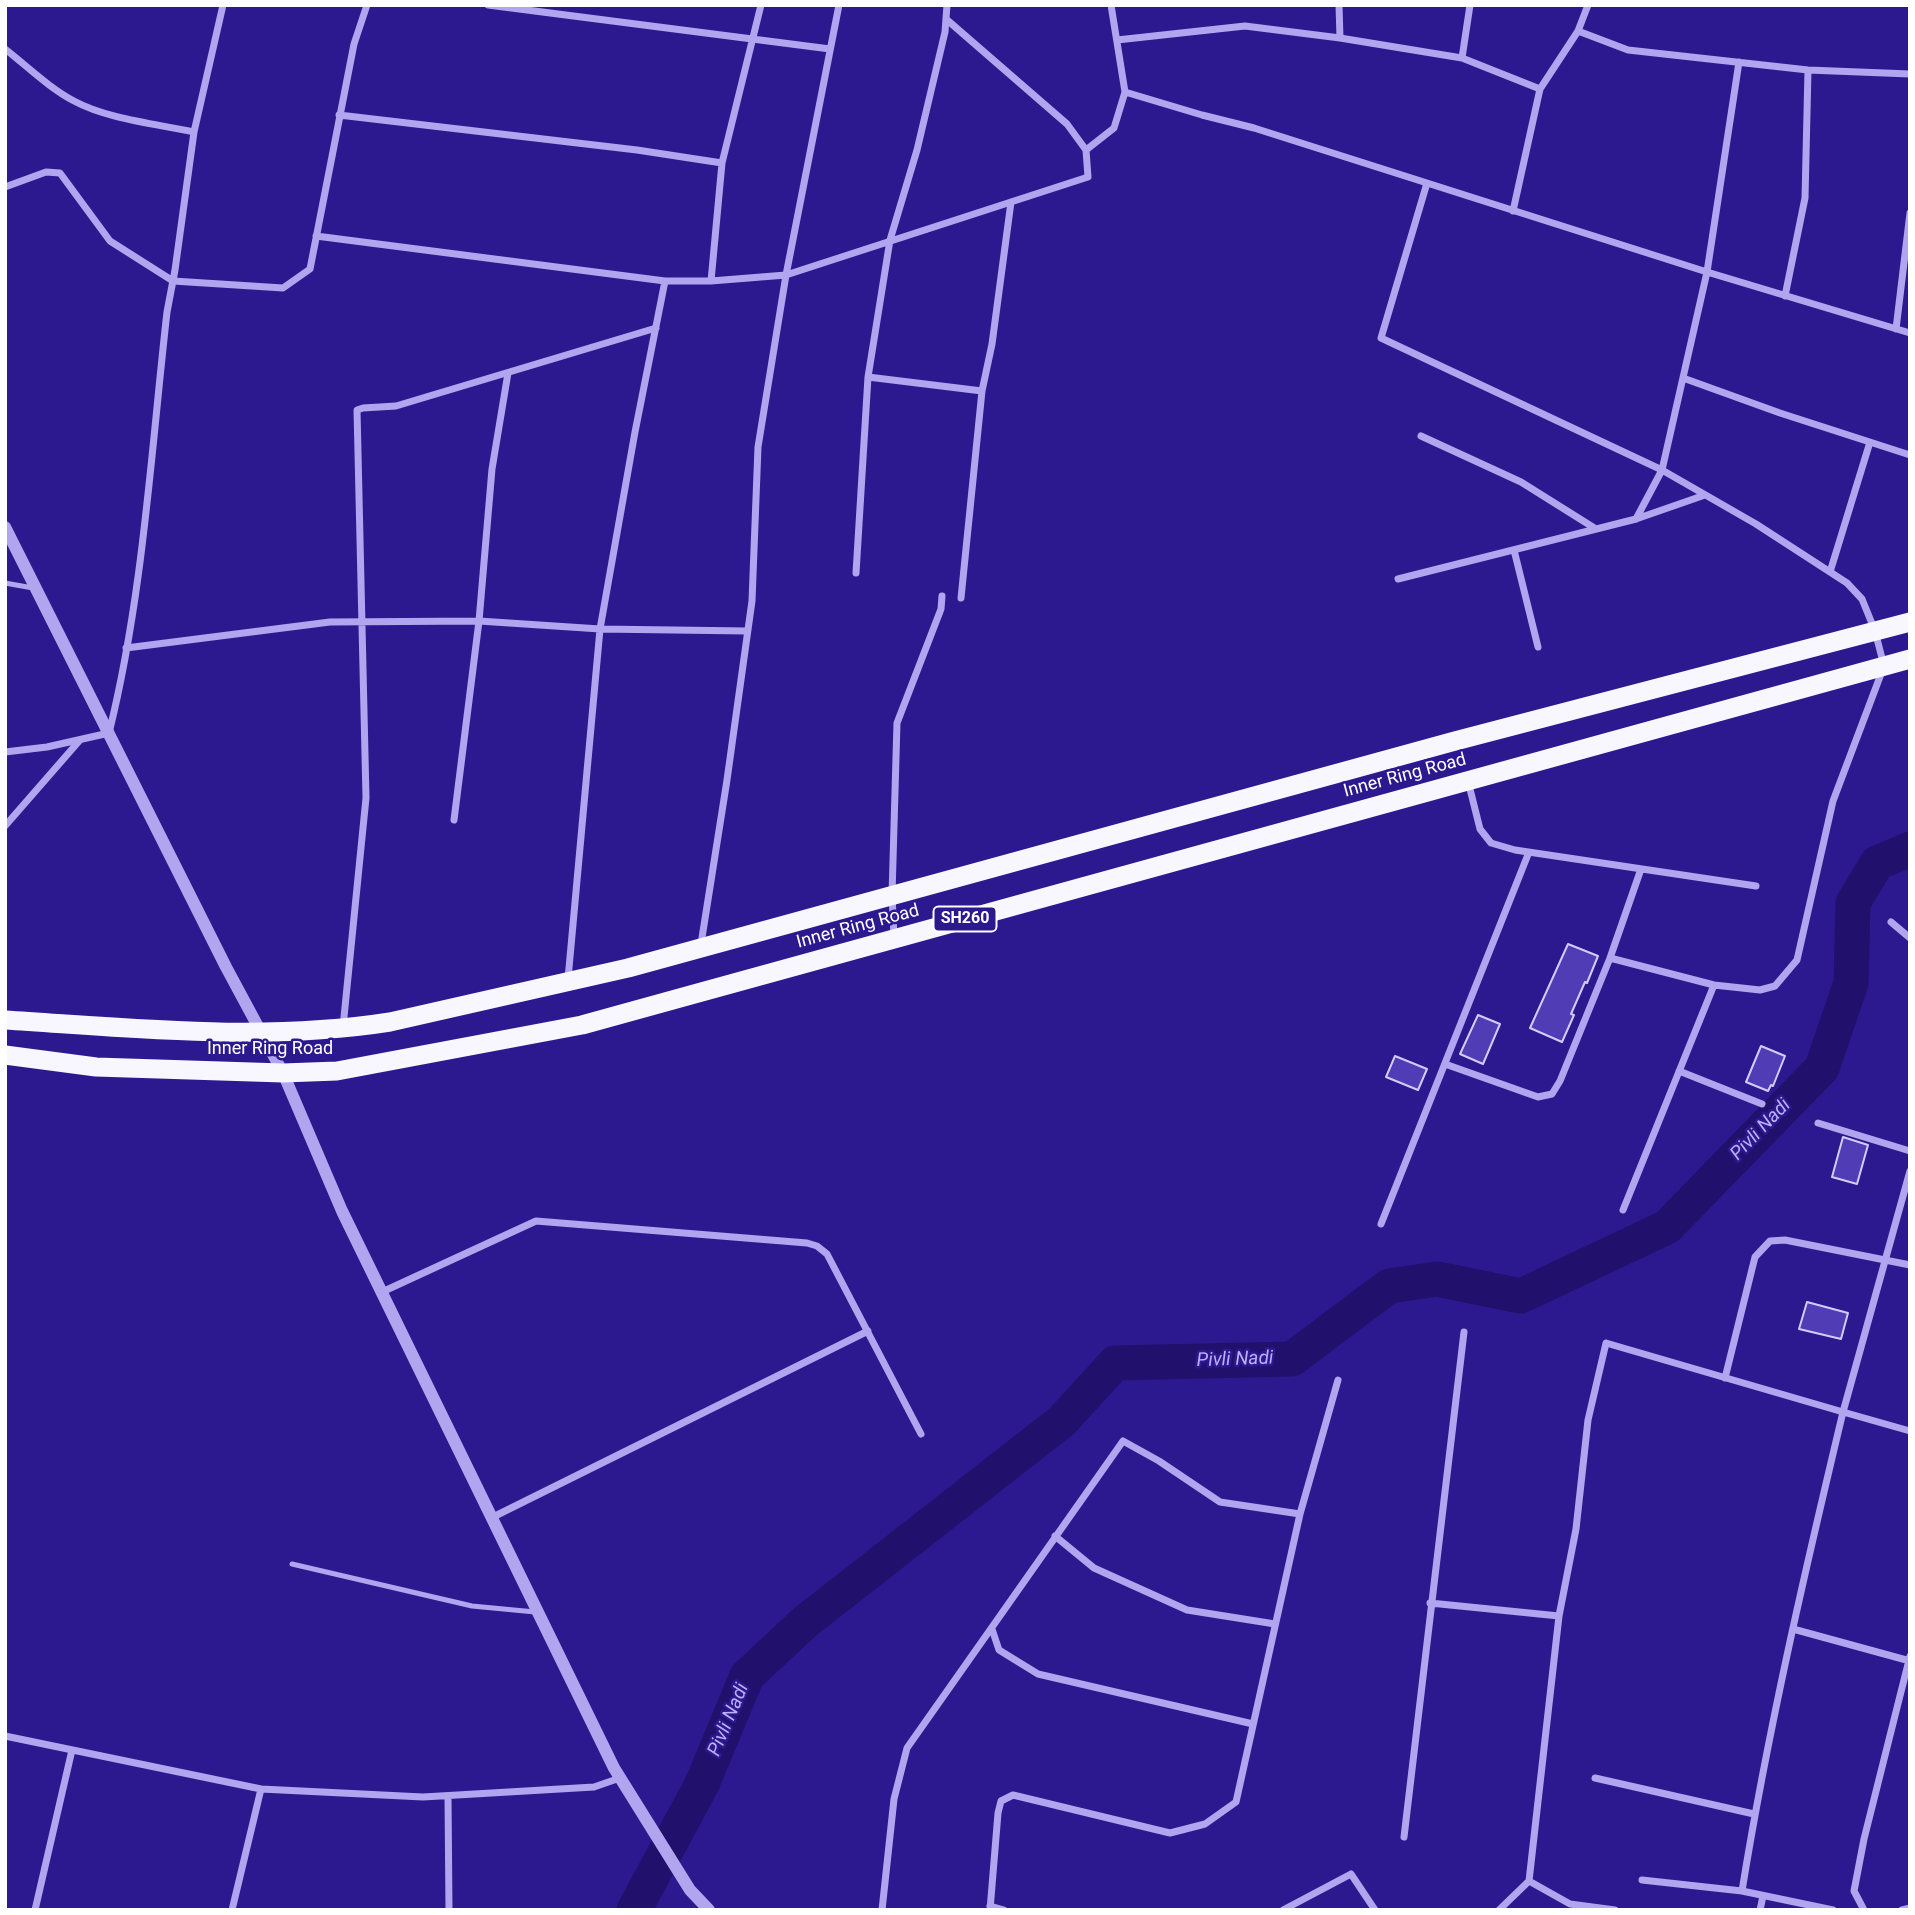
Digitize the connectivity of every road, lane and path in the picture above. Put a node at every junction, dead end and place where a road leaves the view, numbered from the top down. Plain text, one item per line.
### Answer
1 (223, 5) edge
2 (367, 5) edge
3 (488, 5) edge
4 (761, 5) edge
5 (839, 5) edge
6 (947, 5) edge
7 (1111, 5) edge
8 (1339, 5) edge
9 (1470, 5) edge
10 (1588, 5) edge
11 (946, 19) junction
12 (1578, 32) junction
13 (1340, 38) junction
14 (751, 39) junction
15 (1116, 40) junction
16 (5, 49) edge
17 (830, 49) junction
18 (1462, 58) junction
19 (1739, 62) junction
20 (1808, 70) junction
21 (1910, 75) edge
22 (1540, 89) junction
23 (1125, 92) junction
24 (339, 115) junction
25 (194, 132) junction
26 (1086, 150) junction
27 (722, 163) junction
28 (1427, 183) junction
29 (5, 187) edge
30 (1011, 202) junction
31 (1513, 211) junction
32 (1910, 213) edge
33 (316, 236) junction
34 (890, 240) junction
35 (1707, 272) junction
36 (786, 275) junction
37 (173, 281) junction
38 (665, 281) junction
39 (711, 281) junction
40 (1785, 296) junction
41 (656, 328) junction
42 (1896, 329) junction
43 (1910, 333) edge
44 (508, 373) junction
45 (868, 377) junction
46 (1683, 378) junction
47 (982, 391) junction
48 (1421, 436) dead end
49 (1870, 442) junction
50 (1910, 455) edge
51 (1662, 470) junction
52 (1705, 495) junction
53 (1636, 519) junction
54 (5, 527) edge
55 (1596, 529) junction
56 (1514, 550) junction
57 (1830, 572) junction
58 (856, 573) dead end
59 (1398, 579) dead end
60 (5, 583) edge
61 (36, 589) junction
62 (942, 596) dead end
63 (961, 598) dead end
64 (480, 621) junction
65 (363, 622) junction
66 (1910, 622) edge
67 (600, 629) junction
68 (747, 631) junction
69 (1875, 631) junction
70 (1538, 647) dead end
71 (127, 648) junction
72 (1910, 659) edge
73 (1884, 666) junction
74 (109, 733) junction
75 (81, 739) junction
76 (5, 752) edge
77 (1468, 780) junction
78 (454, 820) dead end
79 (5, 826) edge
80 (1529, 852) junction
81 (1641, 869) junction
82 (1756, 886) dead end
83 (892, 895) junction
84 (1891, 922) dead end
85 (894, 938) junction
86 (1910, 938) edge
87 (700, 948) junction
88 (1610, 958) junction
89 (567, 982) junction
90 (1714, 985) junction
91 (5, 1020) edge
92 (342, 1028) junction
93 (261, 1031) junction
94 (5, 1055) edge
95 (1445, 1064) junction
96 (1679, 1070) junction
97 (283, 1073) junction
98 (1762, 1104) dead end
99 (1818, 1123) dead end
100 (1910, 1151) edge
101 (1910, 1171) edge
102 (1623, 1210) dead end
103 (1381, 1224) dead end
104 (1884, 1258) junction
105 (1910, 1265) edge
106 (382, 1292) junction
107 (868, 1331) junction
108 (1464, 1332) dead end
109 (1725, 1378) junction
110 (1338, 1380) dead end
111 (1843, 1412) junction
112 (1910, 1431) edge
113 (921, 1434) dead end
114 (1300, 1514) junction
115 (493, 1517) junction
116 (1055, 1536) junction
117 (292, 1564) dead end
118 (1430, 1604) junction
119 (538, 1612) junction
120 (1559, 1616) junction
121 (1275, 1624) junction
122 (992, 1629) junction
123 (1793, 1629) junction
124 (982, 1644) junction
125 (999, 1650) junction
126 (1909, 1660) edge
127 (1253, 1724) junction
128 (5, 1736) edge
129 (72, 1750) junction
130 (620, 1778) junction
131 (1595, 1778) dead end
132 (261, 1789) junction
133 (447, 1796) junction
134 (1754, 1814) junction
135 (1404, 1837) dead end
136 (1642, 1880) dead end
137 (1529, 1881) junction
138 (1741, 1891) junction
139 (1763, 1895) junction
140 (1570, 1907) edge
141 (1910, 1908) edge
142 (991, 1909) edge
143 (35, 1910) edge
144 (232, 1910) edge
145 (449, 1910) edge
146 (709, 1910) edge
147 (882, 1910) edge
148 (1004, 1910) edge
149 (1283, 1910) edge
150 (1375, 1910) edge
151 (1499, 1910) edge
152 (1615, 1910) edge
153 (1760, 1910) edge
154 (1833, 1910) edge
155 (1864, 1910) edge
156 (1902, 1910) edge

1 - 25 street
2 - 24 street
3 - 14 street
4 - 14 street
5 - 17 street
6 - 11 street
7 - 15 street
8 - 13 street
9 - 18 street
10 - 12 street
11 - 26 street
11 - 34 street
12 - 19 street
12 - 22 street
13 - 15 street
13 - 18 street
14 - 17 street
14 - 27 street
15 - 23 street
16 - 25 street
17 - 36 street
18 - 22 street
19 - 20 street
19 - 35 street
20 - 21 street
20 - 40 street
22 - 31 street
23 - 26 street
23 - 28 street
24 - 27 street
24 - 33 street
25 - 37 street
26 - 30 street
27 - 39 street
28 - 31 street
28 - 51 street
29 - 37 street
30 - 34 street
30 - 47 street
31 - 35 street
32 - 42 street
33 - 37 street
33 - 38 street
34 - 36 street
34 - 45 street
35 - 40 street
35 - 46 street
36 - 39 street
36 - 68 street
37 - 71 street
38 - 39 street
38 - 41 street
40 - 42 street
41 - 44 street
41 - 67 street
42 - 43 street
44 - 64 street
44 - 65 street
45 - 47 street
45 - 58 street
46 - 49 street
46 - 51 street
47 - 63 street
48 - 55 street
49 - 50 street
49 - 57 street
51 - 52 street
51 - 53 street
52 - 53 street
52 - 57 street
53 - 55 street
54 - 61 street
55 - 56 street
56 - 59 street
56 - 70 street
57 - 69 street
60 - 61 lane
61 - 74 street
62 - 83 street
64 - 65 street
64 - 67 street
64 - 78 street
65 - 71 street
65 - 92 street
66 - 69 highway, Inner Ring Road / SH260
67 - 68 street
67 - 89 street
68 - 87 street
69 - 73 street
69 - 83 highway, Inner Ring Road / SH260
71 - 74 street
72 - 73 highway, Inner Ring Road / SH260
73 - 77 highway, Inner Ring Road / SH260
73 - 90 street
74 - 75 street
74 - 93 street
75 - 76 street
75 - 79 street
77 - 80 street
77 - 85 highway, Inner Ring Road / SH260
80 - 81 street
80 - 95 street
81 - 82 street
81 - 88 street
83 - 85 street
83 - 87 highway, Inner Ring Road / SH260
84 - 86 street
85 - 97 highway, Inner Ring Road / SH260
87 - 89 highway, Inner Ring Road / SH260
88 - 90 street
88 - 95 street
89 - 92 highway, Inner Ring Road / SH260
90 - 96 street
91 - 93 highway, Inner Ring Road / SH260
92 - 93 highway, Inner Ring Road / SH260
93 - 97 street
94 - 97 highway, Inner Ring Road / SH260
95 - 103 street
96 - 98 street
96 - 102 street
97 - 106 street
99 - 100 street
101 - 104 street
104 - 105 street
104 - 109 street
104 - 111 street
106 - 107 street
106 - 115 street
107 - 113 street
107 - 115 street
108 - 118 street
109 - 111 street
109 - 120 street
110 - 114 street
111 - 112 street
111 - 123 street
114 - 116 street
114 - 121 street
115 - 119 street
116 - 121 street
116 - 122 street
117 - 119 lane
118 - 120 street
118 - 135 street
119 - 130 street
120 - 137 street
121 - 127 street
122 - 124 street
122 - 125 street
123 - 126 street
123 - 134 street
124 - 125 street
124 - 147 street
125 - 127 street
126 - 155 street
127 - 142 street
128 - 129 street
129 - 132 street
129 - 143 street
130 - 133 street
130 - 146 street
131 - 134 street
132 - 133 street
132 - 144 street
133 - 145 street
134 - 138 street
136 - 138 street
137 - 140 street
137 - 151 street
138 - 139 street
139 - 153 street
139 - 154 street
140 - 152 street
141 - 156 street
142 - 148 street
149 - 150 street

